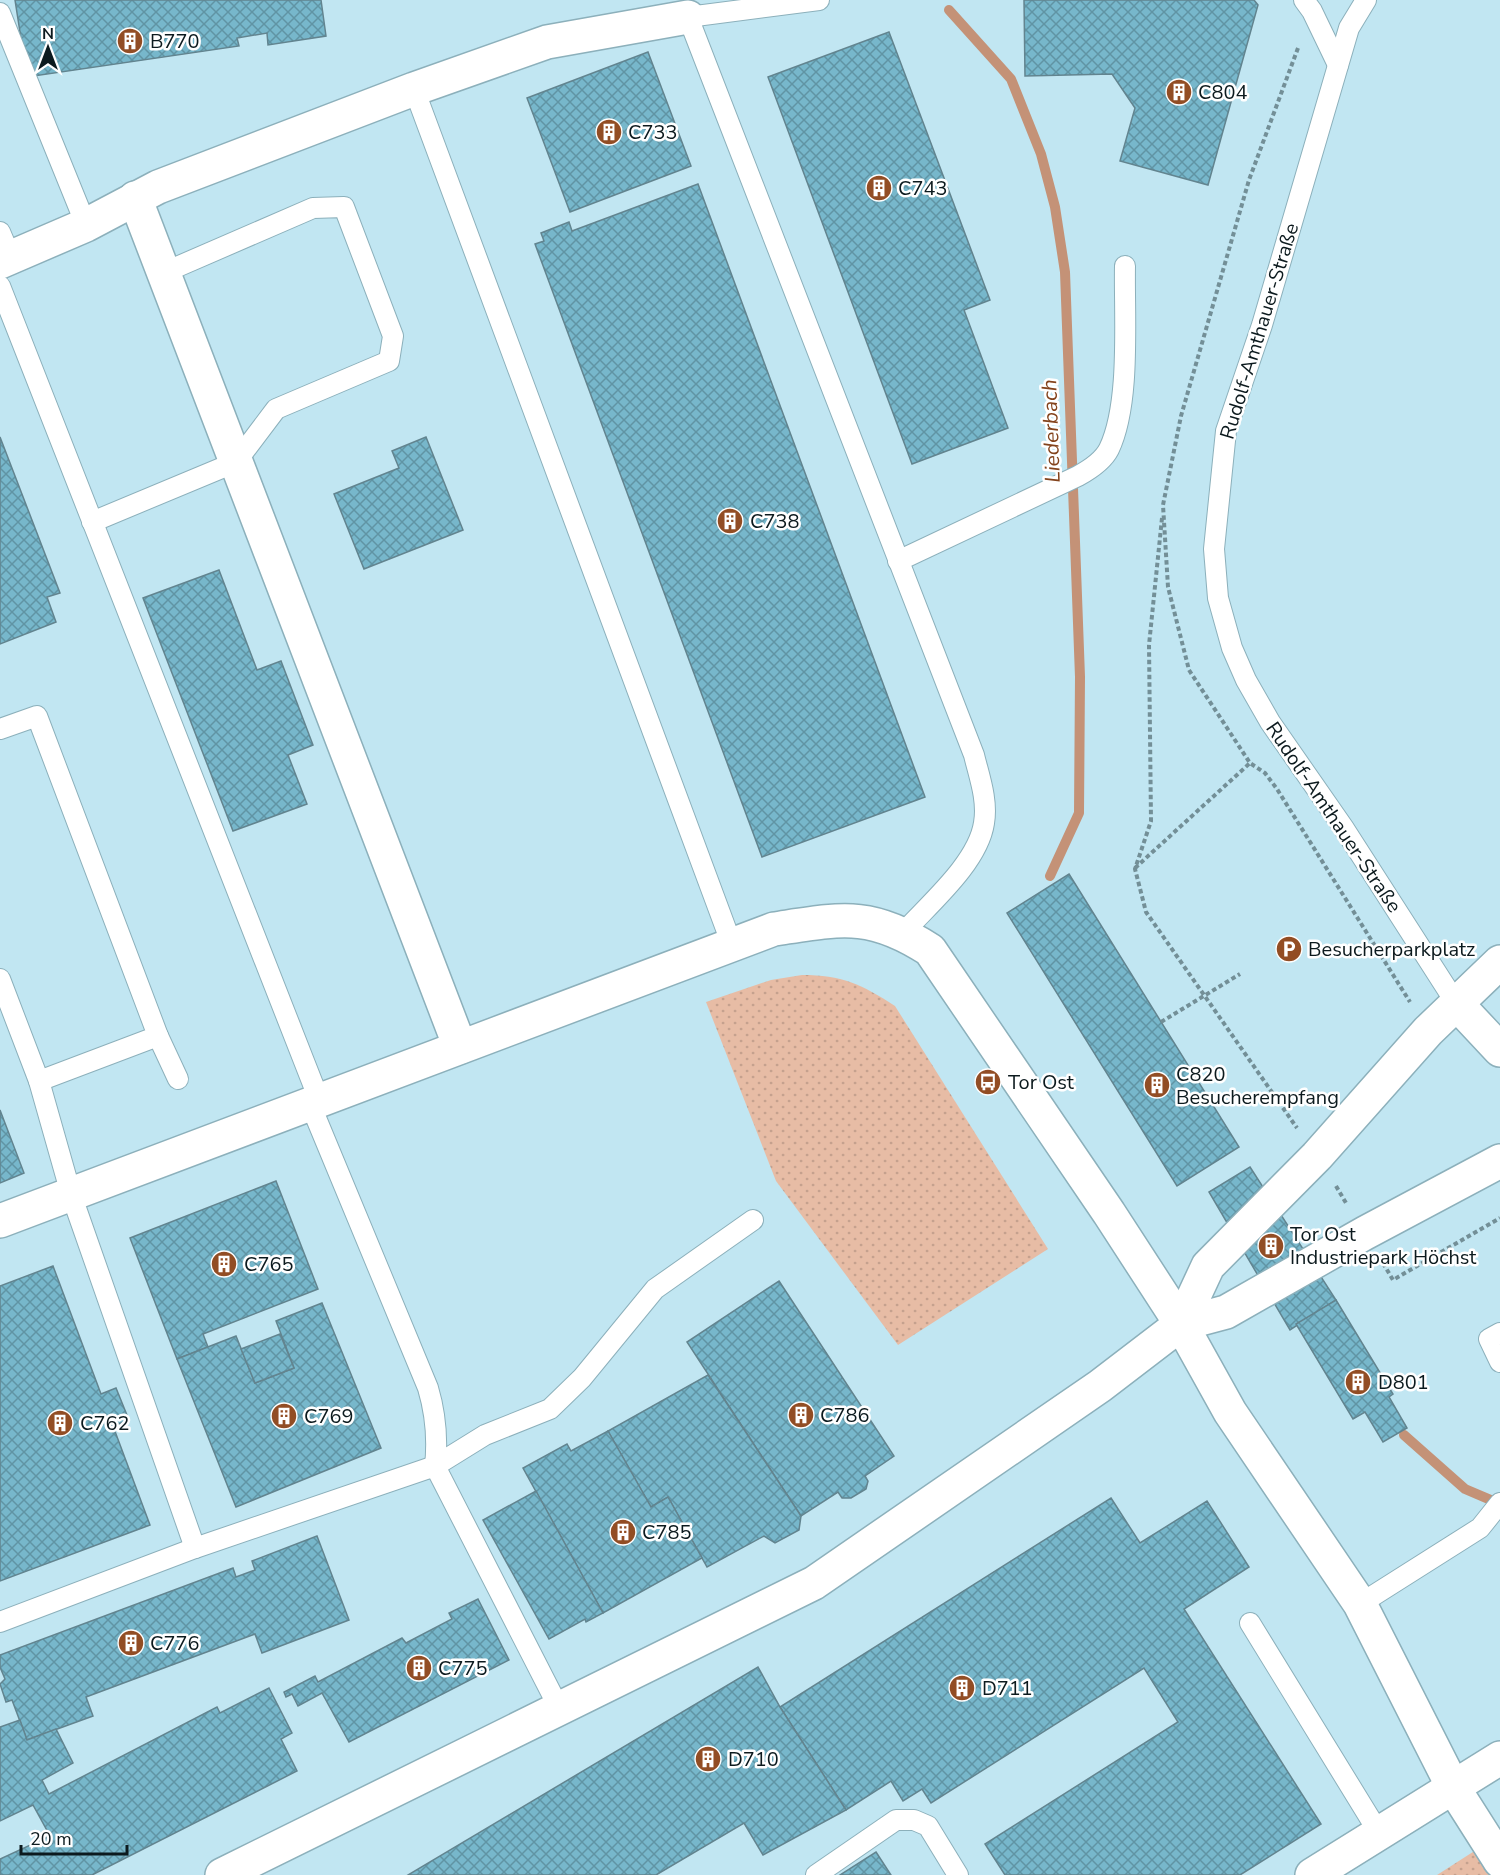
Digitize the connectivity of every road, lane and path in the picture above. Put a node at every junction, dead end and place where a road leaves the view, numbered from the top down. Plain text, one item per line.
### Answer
1 (819, 0) edge
2 (1366, 0) edge
3 (1308, 5) edge
4 (0, 13) edge
5 (688, 17) junction
6 (1338, 65) junction
7 (414, 89) junction
8 (135, 198) junction
9 (86, 225) junction
10 (3, 260) edge
11 (1125, 266) dead end
12 (163, 273) junction
13 (236, 462) junction
14 (1163, 506) junction
15 (92, 522) junction
16 (898, 561) junction
17 (0, 729) edge
18 (1250, 763) junction
19 (1135, 869) junction
20 (903, 933) junction
21 (732, 945) junction
22 (1500, 962) edge
23 (1240, 974) dead end
24 (0, 979) edge
25 (1203, 996) junction
26 (1456, 1003) junction
27 (1161, 1022) dead end
28 (1428, 1031) junction
29 (158, 1036) junction
30 (460, 1047) junction
31 (1500, 1050) edge
32 (178, 1079) dead end
33 (39, 1082) junction
34 (315, 1104) junction
35 (1317, 1156) junction
36 (1500, 1161) edge
37 (71, 1194) junction
38 (1500, 1218) edge
39 (753, 1220) dead end
40 (0, 1221) edge
41 (1365, 1233) junction
42 (1181, 1324) junction
43 (1500, 1333) edge
44 (1500, 1362) edge
45 (435, 1466) junction
46 (1500, 1503) edge
47 (195, 1548) junction
48 (1360, 1604) junction
49 (0, 1622) edge
50 (1250, 1623) dead end
51 (560, 1708) junction
52 (1500, 1758) edge
53 (1453, 1787) junction
54 (1379, 1833) junction
55 (1500, 1861) edge
56 (222, 1875) edge
57 (816, 1875) edge
58 (958, 1875) edge
59 (1312, 1875) edge

1 - 5 lane
2 - 6 lane, Rudolf-Amthauer-Straße
3 - 6 lane
3 - 14 path
4 - 9 lane
5 - 7 street
5 - 16 lane
6 - 26 lane, Rudolf-Amthauer-Straße
7 - 8 street
7 - 21 lane
8 - 9 street
8 - 12 street
9 - 10 street
10 - 15 lane
11 - 16 lane
12 - 13 street
12 - 13 lane
13 - 15 lane
13 - 30 street
14 - 18 path
14 - 19 path
15 - 34 lane
16 - 20 lane
17 - 29 lane
18 - 19 path
18 - 28 path
19 - 25 path
20 - 21 street
20 - 42 street
21 - 30 street
22 - 26 street
23 - 25 path
24 - 33 lane
25 - 27 path
25 - 35 path
26 - 28 street
26 - 31 street
28 - 35 street
29 - 32 lane
29 - 33 lane
30 - 34 street
33 - 37 lane
34 - 37 street
34 - 45 lane
35 - 41 path
35 - 42 street
36 - 41 street
37 - 40 street
37 - 47 lane
38 - 41 path
39 - 45 lane
41 - 42 street
42 - 48 street
42 - 51 street
43 - 44 lane
45 - 47 lane
45 - 51 lane
46 - 48 lane
47 - 49 lane
48 - 53 street
50 - 54 lane
51 - 56 street
52 - 53 street
53 - 54 street
53 - 55 street
54 - 59 street
57 - 58 lane

